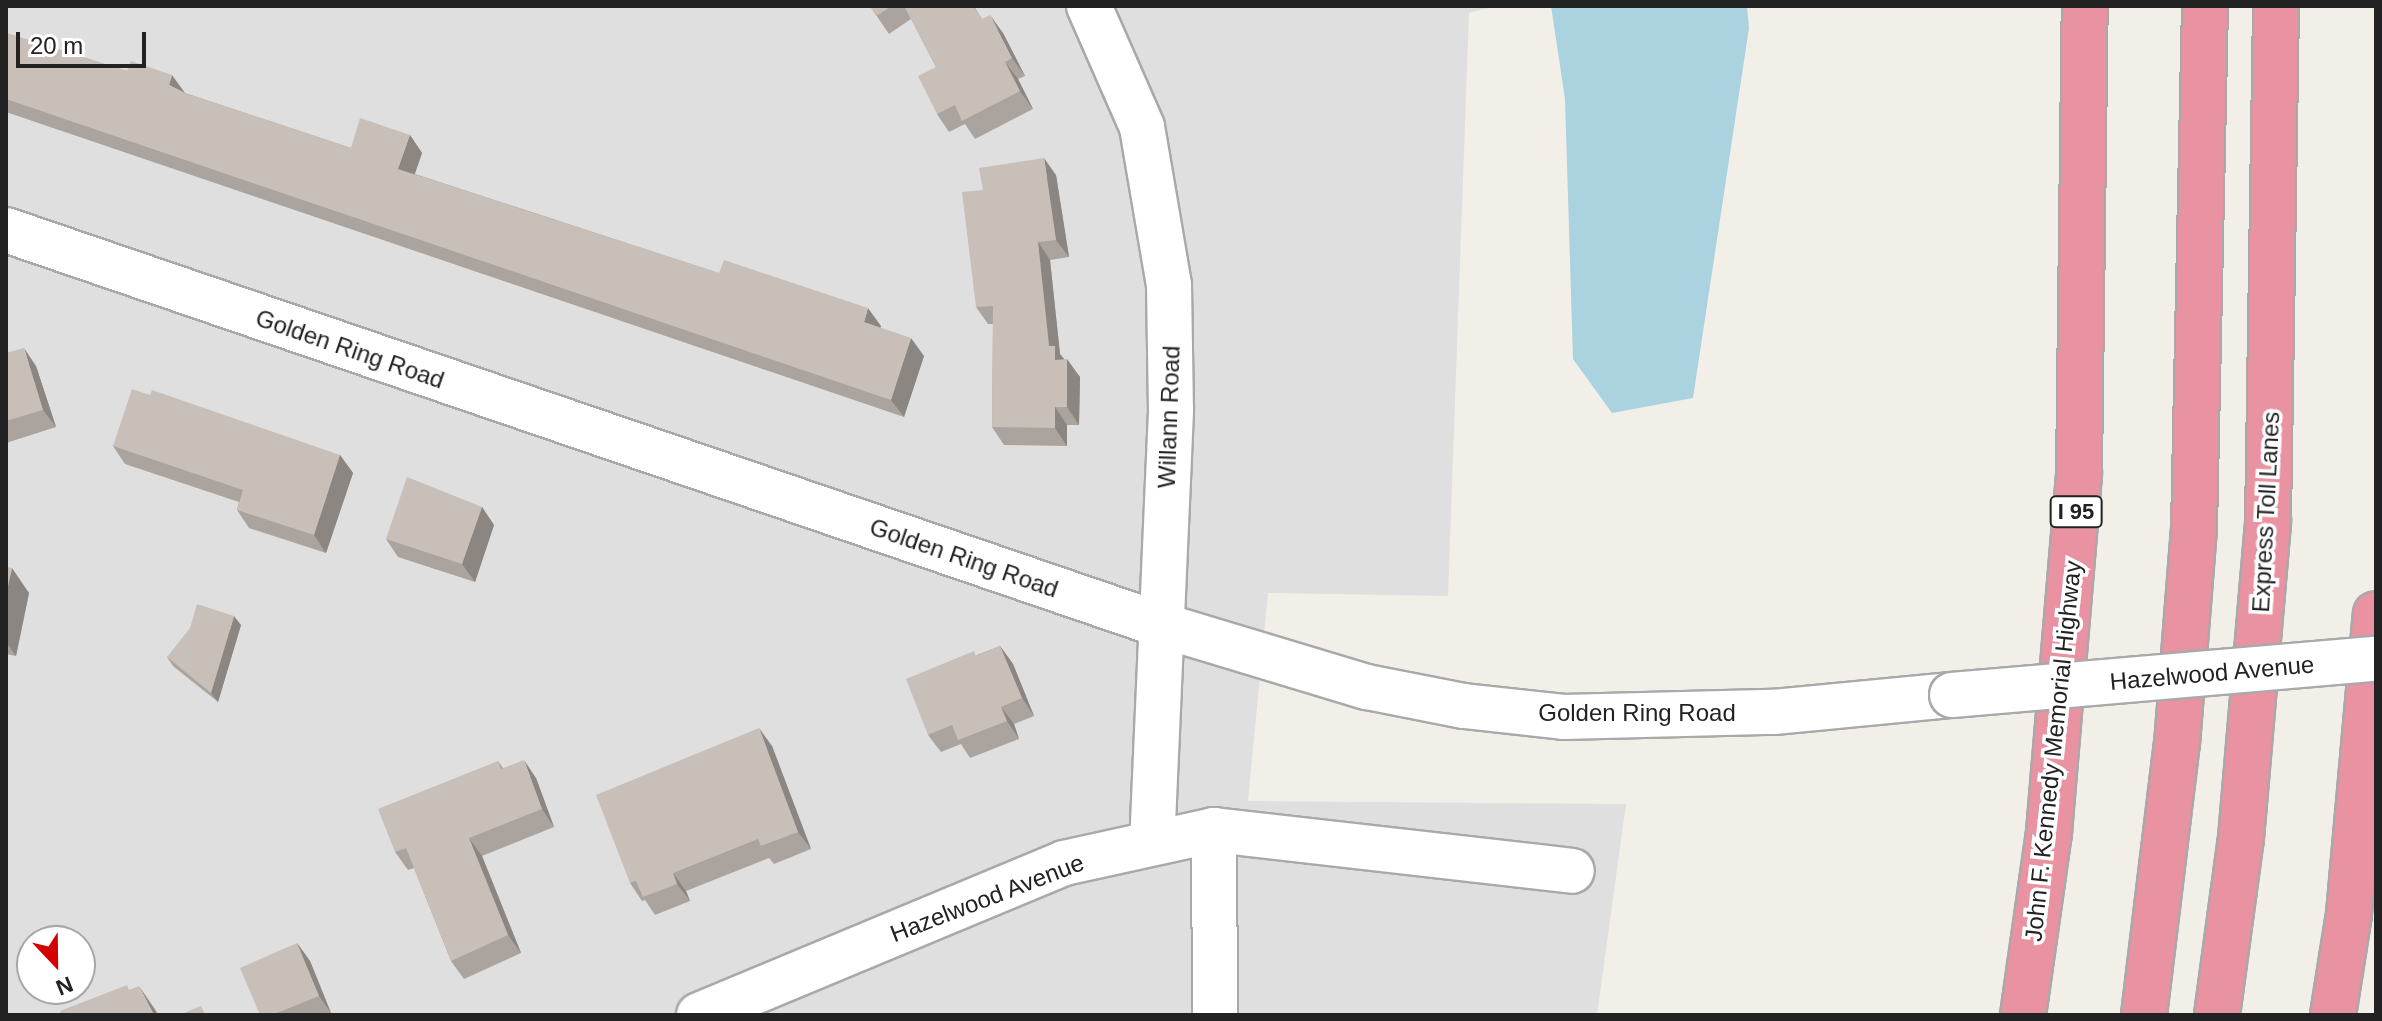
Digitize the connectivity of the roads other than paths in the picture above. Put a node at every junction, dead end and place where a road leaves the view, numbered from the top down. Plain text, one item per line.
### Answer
1 (1089, 6) edge
2 (2085, 6) edge
3 (2205, 6) edge
4 (2276, 6) edge
5 (6, 230) edge
6 (2376, 614) edge
7 (1161, 625) junction
8 (2376, 659) edge
9 (1952, 695) joint
10 (1214, 830) junction
11 (1152, 842) junction
12 (1572, 871) dead end
13 (699, 1015) edge
14 (1215, 1015) edge
15 (2023, 1015) edge
16 (2144, 1015) edge
17 (2217, 1015) edge
18 (2333, 1015) edge

1 - 7 street, Willann Road
2 - 15 highway, John F. Kennedy Memorial Highway / I 95
3 - 16 highway
4 - 17 highway, Express Toll Lanes
5 - 7 street, Golden Ring Road
6 - 18 highway
7 - 9 street, Golden Ring Road
7 - 11 street, Willann Road
8 - 9 street, Hazelwood Avenue, bridge
10 - 11 street, Hazelwood Avenue
10 - 12 street, Hazelwood Avenue
10 - 14 street
11 - 13 street, Hazelwood Avenue

